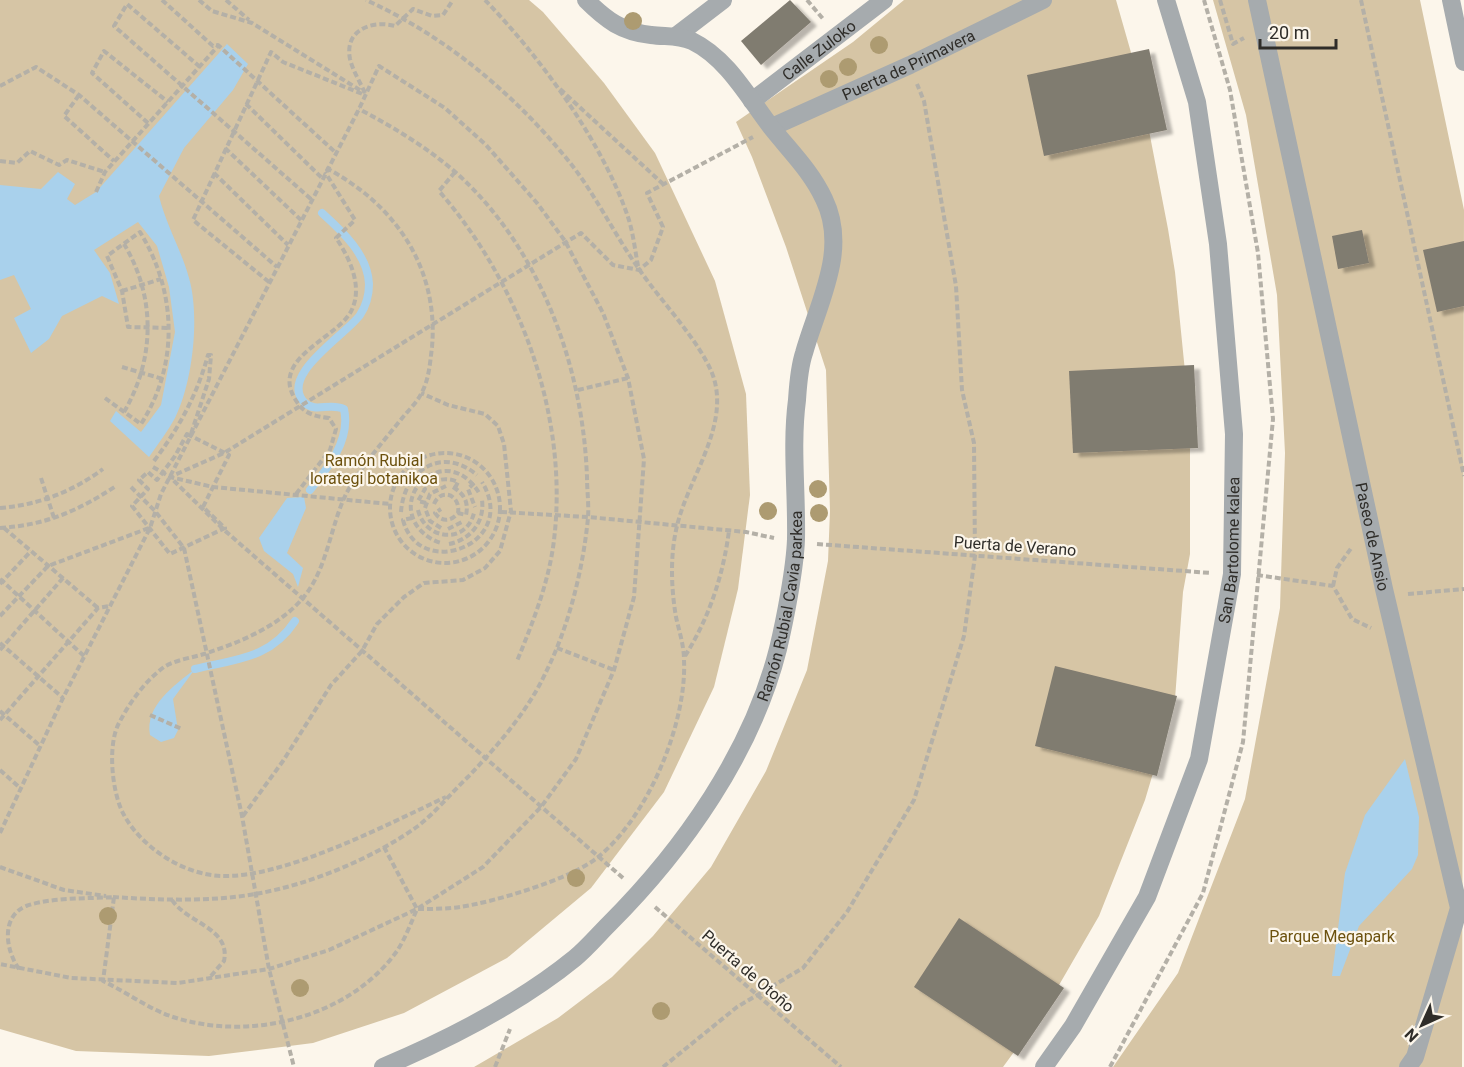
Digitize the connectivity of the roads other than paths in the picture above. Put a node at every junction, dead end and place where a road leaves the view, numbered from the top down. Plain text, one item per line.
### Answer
1 (586, 0) edge
2 (723, 0) edge
3 (884, 0) edge
4 (1043, 0) edge
5 (1167, 0) edge
6 (1257, 0) edge
7 (1451, 0) edge
8 (676, 36) junction
9 (1464, 62) edge
10 (752, 101) junction
11 (772, 127) junction
12 (382, 1067) edge
13 (1044, 1067) edge
14 (1408, 1067) edge

1 - 8 street, Ramón Rubial Cavia parkea
2 - 8 street
3 - 10 street, Calle Zuloko
4 - 11 street, Puerta de Primavera
5 - 13 street, San Bartolome kalea
6 - 14 street, Paseo de Ansio
7 - 9 street
8 - 10 street, Ramón Rubial Cavia parkea
10 - 11 street, Ramón Rubial Cavia parkea
11 - 12 street, Ramón Rubial Cavia parkea

